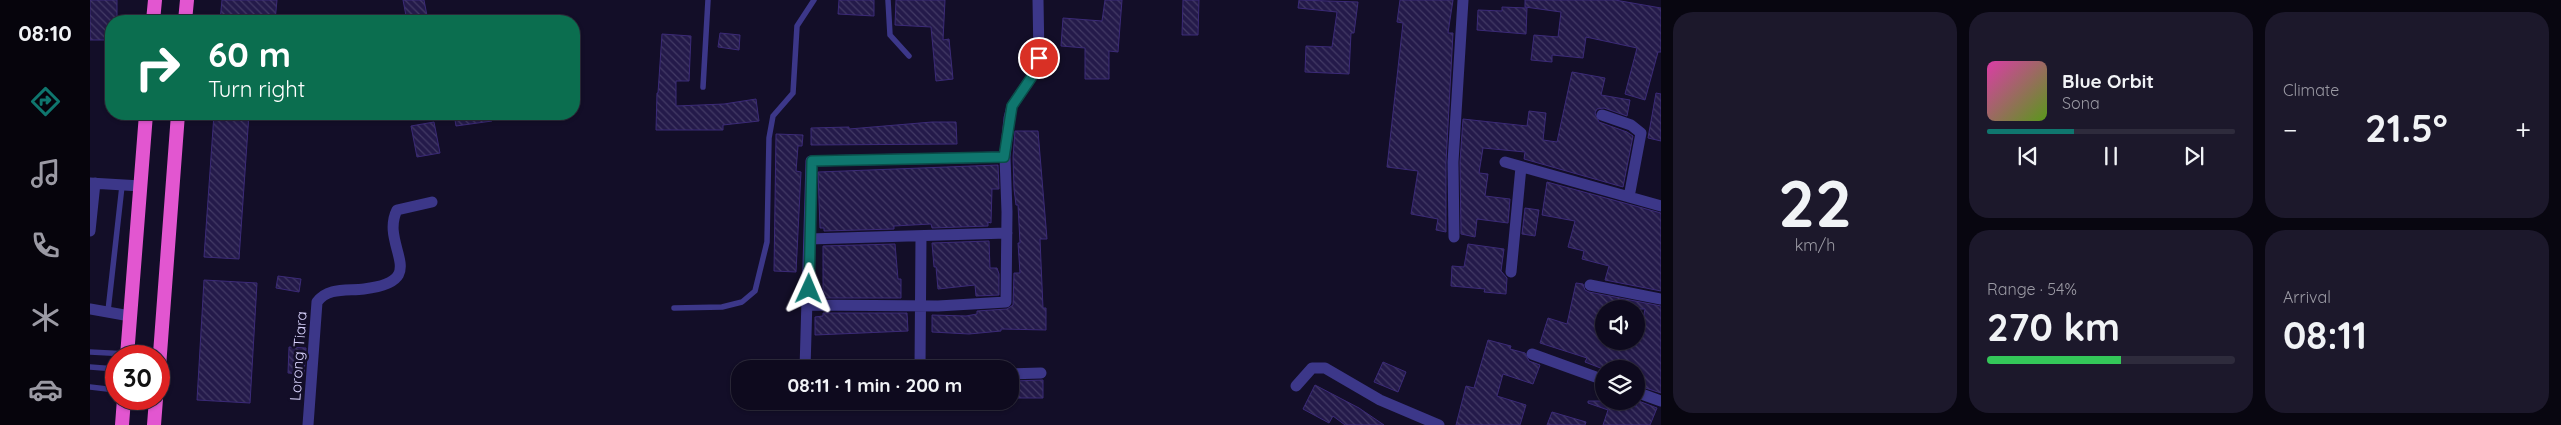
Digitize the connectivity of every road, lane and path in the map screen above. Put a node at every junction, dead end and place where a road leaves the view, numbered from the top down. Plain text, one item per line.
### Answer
1 (155, 0) edge
2 (187, 0) edge
3 (708, 0) edge
4 (814, 0) edge
5 (888, 0) edge
6 (1038, 0) edge
7 (1463, 0) edge
8 (154, 15) edge
9 (186, 15) edge
10 (909, 56) dead end
11 (703, 87) dead end
12 (1602, 116) dead end
13 (146, 120) edge
14 (178, 120) edge
15 (1004, 157) junction
16 (1505, 162) dead end
17 (1521, 166) junction
18 (92, 183) edge
19 (122, 186) junction
20 (140, 186) junction
21 (1629, 197) junction
22 (432, 202) dead end
23 (1661, 206) edge
24 (90, 231) edge
25 (1007, 233) junction
26 (921, 236) junction
27 (1454, 237) dead end
28 (809, 239) junction
29 (1511, 272) dead end
30 (1590, 284) dead end
31 (1661, 299) edge
32 (808, 305) junction
33 (921, 306) junction
34 (674, 308) dead end
35 (90, 310) edge
36 (108, 311) junction
37 (130, 316) junction
38 (128, 345) edge
39 (161, 345) edge
40 (90, 352) edge
41 (105, 353) edge
42 (1532, 354) dead end
43 (805, 360) edge
44 (920, 360) edge
45 (90, 367) edge
46 (105, 368) edge
47 (1041, 373) dead end
48 (1019, 374) edge
49 (1595, 377) edge
50 (1296, 386) dead end
51 (90, 387) edge
52 (105, 389) edge
53 (1645, 395) edge
54 (1661, 401) edge
55 (123, 410) edge
56 (155, 410) edge
57 (1422, 422) edge
58 (122, 425) edge
59 (154, 425) edge
60 (308, 425) edge
61 (1439, 425) edge

1 - 8 highway
2 - 9 highway
3 - 11 lane
4 - 34 lane
5 - 10 lane
6 - 15 street
7 - 27 street
12 - 21 street
13 - 20 highway
14 - 39 highway
15 - 25 street
15 - 28 street
16 - 17 street
17 - 21 street
17 - 29 street
18 - 19 street
18 - 24 street
19 - 20 street
19 - 36 lane
20 - 37 highway
21 - 23 street
22 - 60 street, Lorong Tiara
25 - 26 street
25 - 33 street
26 - 28 street
26 - 33 street
28 - 32 street
30 - 31 street
32 - 33 street
32 - 43 street
33 - 44 street
35 - 36 street
36 - 37 street
37 - 38 highway
40 - 41 lane
42 - 49 street
45 - 46 lane
47 - 48 street
50 - 57 street
51 - 52 lane
53 - 54 street
55 - 58 highway
56 - 59 highway
57 - 61 street

